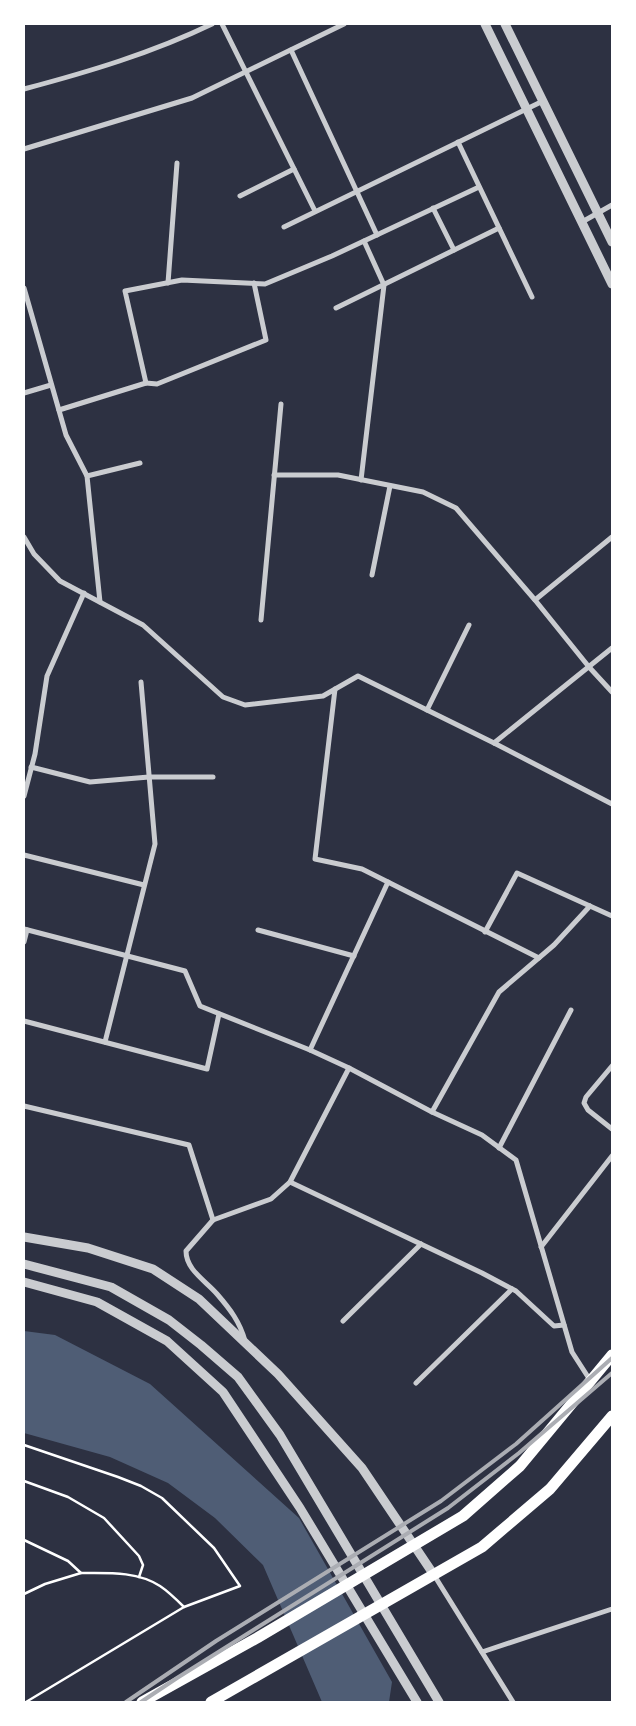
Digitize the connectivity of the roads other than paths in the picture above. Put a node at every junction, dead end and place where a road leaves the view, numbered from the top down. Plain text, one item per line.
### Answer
1 (212, 24) edge
2 (222, 24) edge
3 (344, 24) edge
4 (485, 24) edge
5 (505, 24) edge
6 (333, 26) edge
7 (291, 50) junction
8 (245, 72) junction
9 (24, 89) edge
10 (543, 101) junction
11 (526, 109) junction
12 (458, 142) junction
13 (24, 149) edge
14 (177, 163) dead end
15 (294, 169) junction
16 (479, 186) junction
17 (357, 191) junction
18 (240, 196) dead end
19 (612, 206) edge
20 (434, 208) junction
21 (315, 211) junction
22 (598, 213) junction
23 (582, 222) junction
24 (284, 227) dead end
25 (499, 228) junction
26 (377, 235) junction
27 (364, 241) junction
28 (612, 242) edge
29 (454, 250) junction
30 (168, 283) junction
31 (254, 283) junction
32 (384, 284) junction
33 (612, 284) edge
34 (24, 288) edge
35 (532, 297) dead end
36 (336, 308) dead end
37 (146, 383) junction
38 (51, 385) junction
39 (24, 393) edge
40 (281, 404) dead end
41 (59, 410) junction
42 (140, 463) dead end
43 (274, 475) junction
44 (87, 476) junction
45 (361, 480) junction
46 (390, 486) junction
47 (24, 537) edge
48 (612, 538) edge
49 (372, 574) dead end
50 (84, 593) junction
51 (536, 600) junction
52 (100, 602) junction
53 (261, 620) dead end
54 (469, 625) dead end
55 (612, 648) edge
56 (589, 667) junction
57 (141, 682) dead end
58 (336, 689) junction
59 (612, 692) edge
60 (428, 710) junction
61 (494, 743) junction
62 (31, 767) junction
63 (149, 777) junction
64 (213, 777) dead end
65 (24, 796) edge
66 (612, 804) edge
67 (24, 855) edge
68 (388, 882) junction
69 (144, 885) junction
70 (590, 906) junction
71 (612, 916) edge
72 (25, 929) edge
73 (258, 930) dead end
74 (485, 932) junction
75 (24, 942) edge
76 (126, 956) junction
77 (354, 956) junction
78 (538, 958) junction
79 (570, 1010) dead end
80 (219, 1014) junction
81 (24, 1021) edge
82 (105, 1042) junction
83 (310, 1050) junction
84 (612, 1066) edge
85 (349, 1068) junction
86 (24, 1106) edge
87 (432, 1112) junction
88 (612, 1129) edge
89 (498, 1148) junction
90 (612, 1156) edge
91 (290, 1182) junction
92 (213, 1220) junction
93 (24, 1237) edge
94 (421, 1244) junction
95 (541, 1247) junction
96 (24, 1264) edge
97 (24, 1282) edge
98 (512, 1289) junction
99 (342, 1321) dead end
100 (564, 1325) junction
101 (246, 1344) junction
102 (612, 1355) edge
103 (590, 1381) junction
104 (416, 1383) dead end
105 (612, 1416) edge
106 (414, 1546) junction
107 (434, 1575) junction
108 (612, 1609) edge
109 (482, 1652) junction
110 (142, 1702) edge
111 (211, 1702) edge
112 (417, 1702) edge
113 (439, 1702) edge
114 (513, 1702) edge

1 - 9 street
2 - 8 street
3 - 6 street
4 - 11 street
5 - 10 street
6 - 7 street
7 - 8 street
7 - 17 street
8 - 13 street
8 - 15 street
10 - 11 street
10 - 22 street
11 - 12 street
11 - 23 street
12 - 16 street
12 - 17 street
14 - 30 street
15 - 18 street
15 - 21 street
16 - 20 street
16 - 25 street
17 - 21 street
17 - 26 street
19 - 22 street
20 - 26 street
20 - 29 street
21 - 24 street
22 - 23 street
22 - 28 street
23 - 33 street
25 - 29 street
25 - 35 street
26 - 27 street
27 - 31 street
27 - 32 street
29 - 32 street
30 - 31 street
30 - 37 street
31 - 37 street
32 - 36 street
32 - 45 street
34 - 38 street
37 - 41 street
38 - 39 street
38 - 41 street
40 - 43 street
41 - 44 street
42 - 44 street
43 - 45 street
43 - 53 street
44 - 52 street
45 - 46 street
46 - 49 street
46 - 51 street
47 - 50 street
48 - 51 street
50 - 52 street
50 - 62 street
51 - 56 street
52 - 58 street
54 - 60 street
55 - 56 street
56 - 59 street
56 - 61 street
57 - 63 street
58 - 60 street
58 - 68 street
60 - 61 street
61 - 66 street
62 - 63 street
62 - 65 street
63 - 64 street
63 - 69 street
67 - 69 street
68 - 74 street
68 - 77 street
69 - 76 street
70 - 71 street
70 - 74 street
70 - 78 street
72 - 75 street
72 - 76 street
73 - 77 street
74 - 78 street
76 - 80 street
76 - 82 street
77 - 83 street
78 - 87 street
79 - 89 street
80 - 82 street
80 - 83 street
81 - 82 street
83 - 85 street
84 - 88 street
85 - 87 street
85 - 91 street
86 - 92 street
87 - 89 street
89 - 95 street
90 - 95 street
91 - 92 street
91 - 94 street
92 - 101 street
93 - 101 street
94 - 98 street
94 - 99 street
95 - 100 street
96 - 113 street
97 - 112 street
98 - 100 street
98 - 104 street
100 - 103 street
101 - 106 street
102 - 103 main road
103 - 106 main road
105 - 107 main road
106 - 107 street
106 - 110 main road
107 - 109 street
107 - 111 main road
108 - 109 street
109 - 114 street

